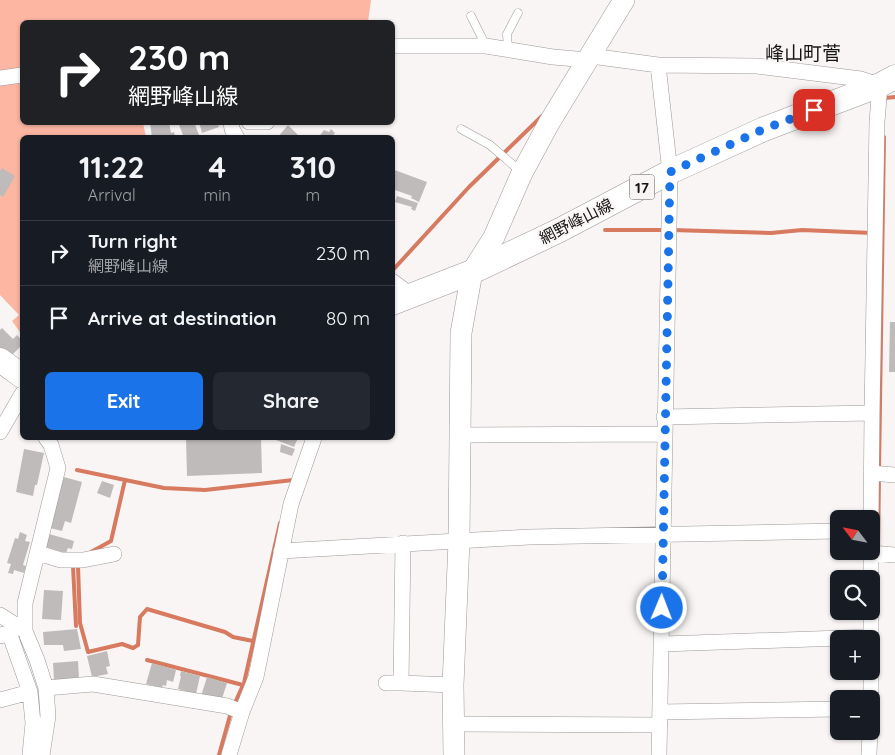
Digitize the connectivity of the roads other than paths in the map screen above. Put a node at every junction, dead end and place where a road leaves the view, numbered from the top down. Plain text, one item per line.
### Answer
1 (624, 0) edge
2 (518, 13) dead end
3 (471, 16) dead end
4 (395, 46) edge
5 (486, 46) junction
6 (508, 49) junction
7 (589, 58) junction
8 (658, 65) junction
9 (20, 75) edge
10 (0, 78) edge
11 (890, 82) edge
12 (461, 129) dead end
13 (670, 172) junction
14 (522, 173) junction
15 (472, 272) junction
16 (399, 293) edge
17 (0, 360) edge
18 (20, 375) edge
19 (20, 397) edge
20 (872, 413) junction
21 (664, 416) junction
22 (0, 432) edge
23 (664, 434) junction
24 (460, 435) junction
25 (47, 440) edge
26 (313, 440) edge
27 (871, 473) junction
28 (895, 475) edge
29 (871, 510) edge
30 (830, 532) edge
31 (664, 535) junction
32 (459, 541) junction
33 (403, 543) junction
34 (281, 551) junction
35 (38, 553) junction
36 (880, 553) edge
37 (114, 554) dead end
38 (895, 555) edge
39 (0, 615) edge
40 (25, 631) junction
41 (0, 636) edge
42 (830, 639) edge
43 (662, 644) junction
44 (453, 685) junction
45 (46, 688) junction
46 (30, 692) junction
47 (0, 700) edge
48 (830, 710) edge
49 (242, 712) junction
50 (660, 719) junction
51 (454, 724) junction
52 (870, 740) edge
53 (30, 755) edge
54 (42, 755) edge
55 (228, 755) edge
56 (454, 755) edge
57 (659, 755) edge
58 (869, 755) edge

1 - 7 street
2 - 6 lane
3 - 5 lane
4 - 5 street
5 - 6 street
6 - 7 street
7 - 8 street
7 - 14 street
8 - 11 street
8 - 13 street
9 - 10 street
11 - 13 main road, 網野峰山線 / 17
11 - 20 street
12 - 14 lane
13 - 15 main road, 網野峰山線 / 17
13 - 21 street
14 - 15 street
15 - 16 main road, 網野峰山線 / 17
15 - 24 street
17 - 18 main road
19 - 22 street
20 - 21 street
20 - 27 street
21 - 23 street
23 - 24 street
23 - 31 street
24 - 32 street
25 - 35 street
26 - 34 street
27 - 28 street
27 - 29 street
30 - 31 street
31 - 32 street
31 - 43 street
32 - 33 street
32 - 44 street
33 - 34 street
33 - 44 street
34 - 49 street
35 - 37 street
35 - 40 street
36 - 38 street
39 - 40 street
40 - 45 street
41 - 46 street
42 - 43 street
43 - 50 street
44 - 51 street
45 - 49 street
45 - 54 street
46 - 47 street
46 - 53 street
48 - 50 street
49 - 55 street
50 - 51 street
50 - 57 street
51 - 56 street
52 - 58 street

